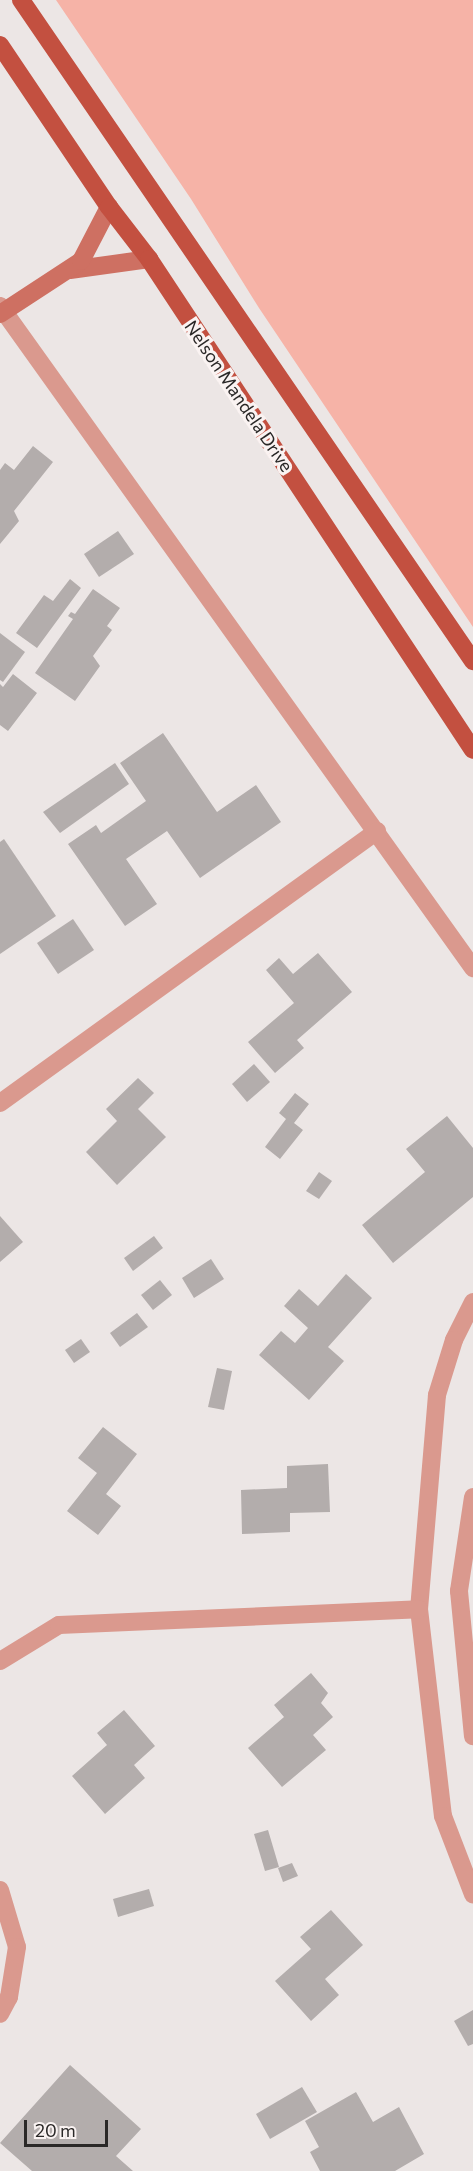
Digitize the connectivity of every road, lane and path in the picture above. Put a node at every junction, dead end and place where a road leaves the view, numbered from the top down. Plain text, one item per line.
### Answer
1 (21, 0) edge
2 (0, 45) edge
3 (109, 207) junction
4 (148, 259) junction
5 (68, 270) junction
6 (1, 311) edge
7 (473, 661) edge
8 (473, 750) edge
9 (377, 831) junction
10 (473, 968) edge
11 (0, 1102) edge
12 (473, 1302) edge
13 (473, 1497) edge
14 (418, 1609) junction
15 (0, 1661) edge
16 (473, 1736) edge
17 (0, 1890) edge
18 (473, 1894) edge
19 (0, 2014) edge

1 - 7 main road
2 - 3 main road, Nelson Mandela Drive
3 - 4 main road, Nelson Mandela Drive
3 - 5 street
4 - 5 street
4 - 8 main road, Nelson Mandela Drive
5 - 6 street
6 - 9 street
9 - 10 street
9 - 11 street
12 - 14 street
13 - 16 street
14 - 15 street
14 - 18 street
17 - 19 street

